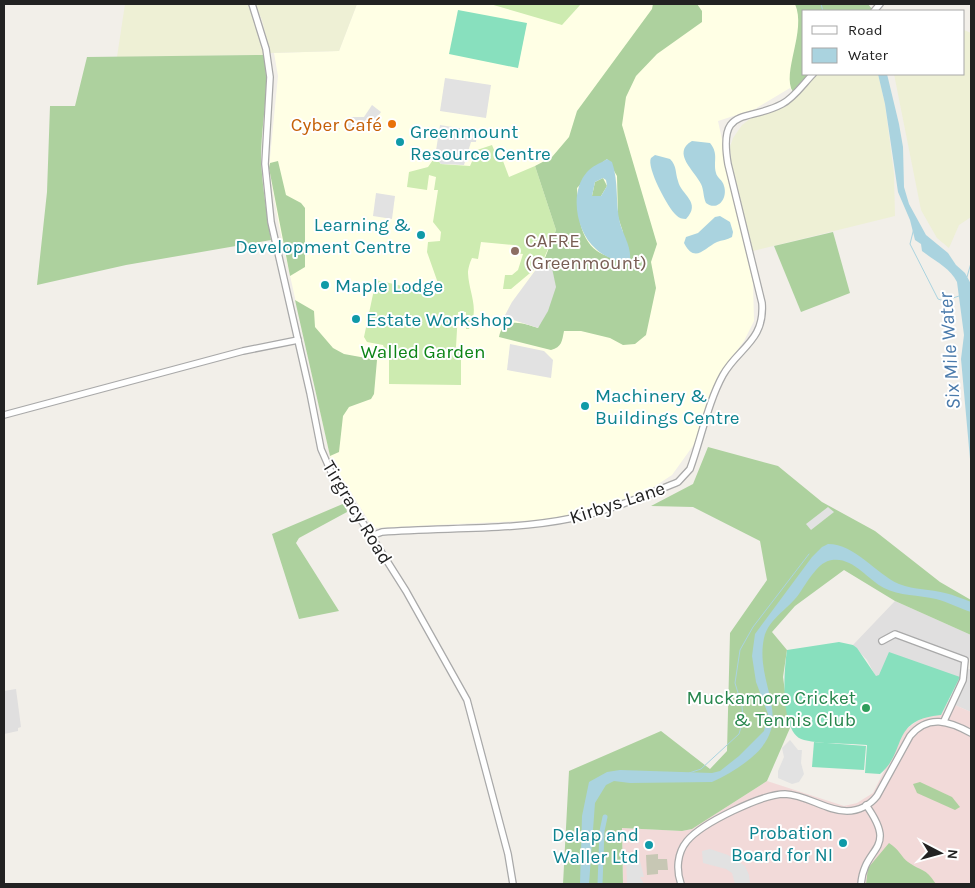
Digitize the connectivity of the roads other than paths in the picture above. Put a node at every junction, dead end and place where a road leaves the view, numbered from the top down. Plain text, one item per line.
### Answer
1 (252, 4) edge
2 (812, 75) edge
3 (298, 340) junction
4 (4, 415) edge
5 (371, 536) junction
6 (882, 641) dead end
7 (944, 721) junction
8 (971, 733) edge
9 (866, 805) junction
10 (513, 884) edge
11 (682, 884) edge
12 (861, 884) edge

1 - 3 street, Tirgracy Road
2 - 5 street, Kirbys Lane
3 - 4 street
3 - 5 street, Tirgracy Road
5 - 10 street, Tirgracy Road
6 - 7 street
7 - 8 street
7 - 9 street
9 - 11 street
9 - 12 street

